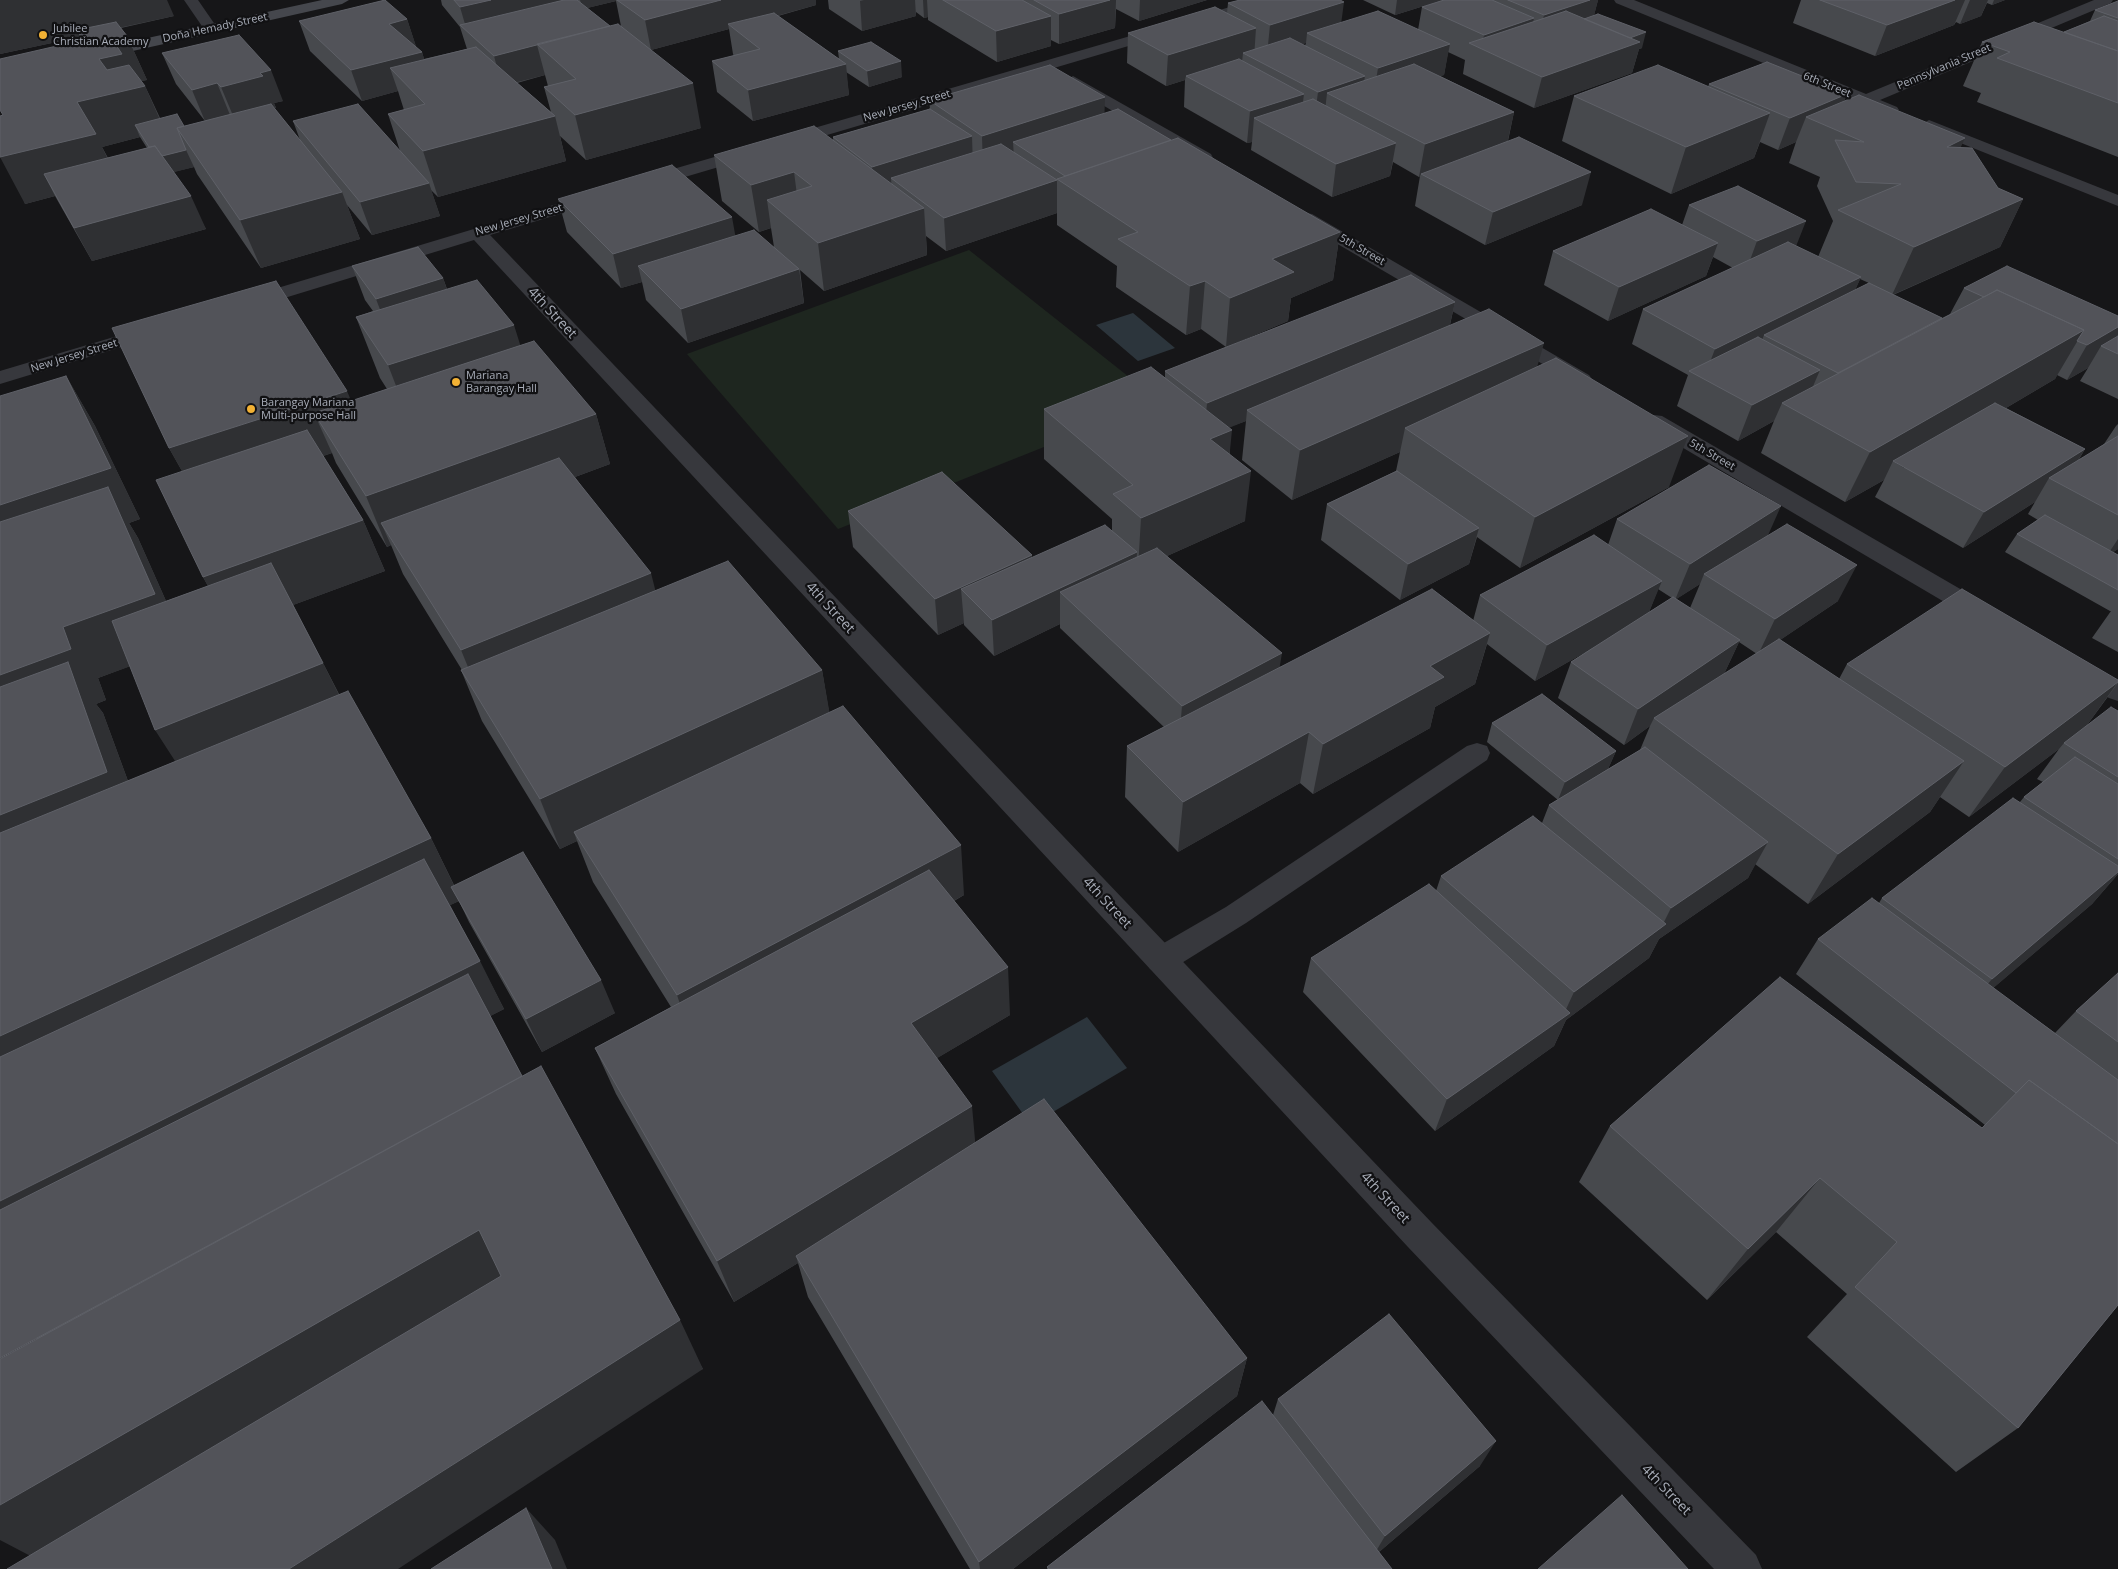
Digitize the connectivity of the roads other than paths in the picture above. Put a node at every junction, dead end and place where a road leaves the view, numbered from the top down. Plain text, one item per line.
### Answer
1 (190, 0) edge
2 (342, 0) edge
3 (1269, 0) edge
4 (1621, 0) edge
5 (2106, 0) edge
6 (211, 29) junction
7 (86, 57) edge
8 (1046, 66) junction
9 (1865, 100) junction
10 (1218, 166) edge
11 (629, 188) edge
12 (610, 194) edge
13 (2118, 201) edge
14 (1285, 205) edge
15 (477, 232) junction
16 (229, 308) edge
17 (172, 326) edge
18 (1506, 334) junction
19 (1481, 346) edge
20 (0, 378) edge
21 (1602, 391) edge
22 (1636, 411) edge
23 (1998, 622) edge
24 (2066, 662) edge
25 (2118, 692) edge
26 (1478, 752) dead end
27 (1161, 960) junction
28 (1742, 1569) edge

1 - 6 street
2 - 6 main road, Doña Hemady Street
3 - 8 street, New Jersey Street
4 - 9 street, 6th Street
5 - 9 street, Pennsylvania Street
6 - 7 main road, Doña Hemady Street
8 - 10 street
8 - 11 street, New Jersey Street
9 - 13 street, 6th Street
12 - 15 street, New Jersey Street
14 - 18 street, 5th Street
15 - 16 street, New Jersey Street
15 - 27 street, 4th Street
17 - 20 street, New Jersey Street
18 - 19 street
18 - 21 street, 5th Street
22 - 23 street, 5th Street
24 - 25 street
26 - 27 street
27 - 28 street, 4th Street

